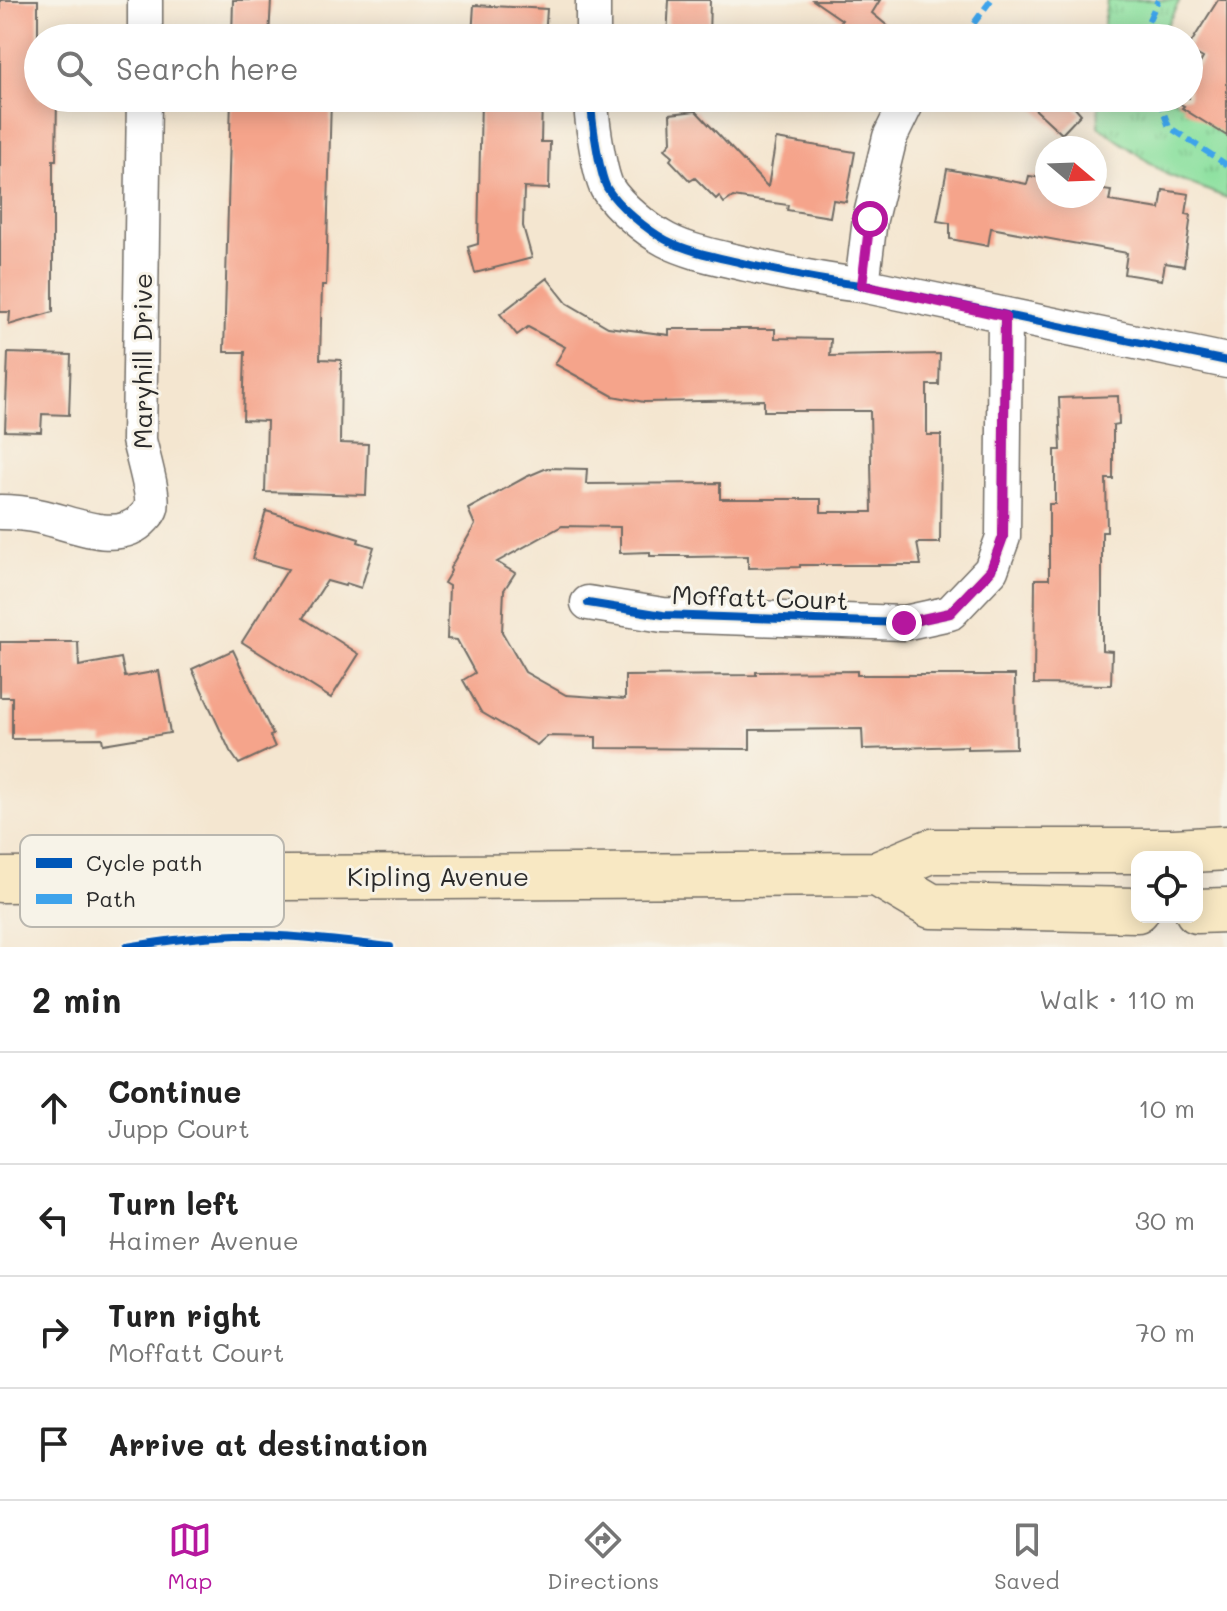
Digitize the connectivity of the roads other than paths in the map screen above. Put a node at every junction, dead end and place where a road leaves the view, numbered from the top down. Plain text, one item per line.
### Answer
1 (145, 0) edge
2 (593, 0) edge
3 (145, 24) edge
4 (593, 24) edge
5 (144, 112) edge
6 (591, 112) edge
7 (902, 112) edge
8 (862, 285) junction
9 (1005, 316) junction
10 (1227, 361) edge
11 (0, 512) edge
12 (588, 603) dead end
13 (1227, 848) edge
14 (877, 874) junction
15 (284, 878) edge
16 (0, 880) edge
17 (20, 880) edge
18 (1131, 910) edge
19 (1227, 910) edge
20 (1203, 911) edge

1 - 3 street
2 - 4 street
5 - 11 street, Maryhill Drive
6 - 8 street
7 - 8 street
8 - 9 street
9 - 10 street
9 - 12 street, Moffatt Court
13 - 14 main road, Kipling Avenue
14 - 15 main road, Kipling Avenue
14 - 18 main road
16 - 17 main road, Kipling Avenue
19 - 20 main road

